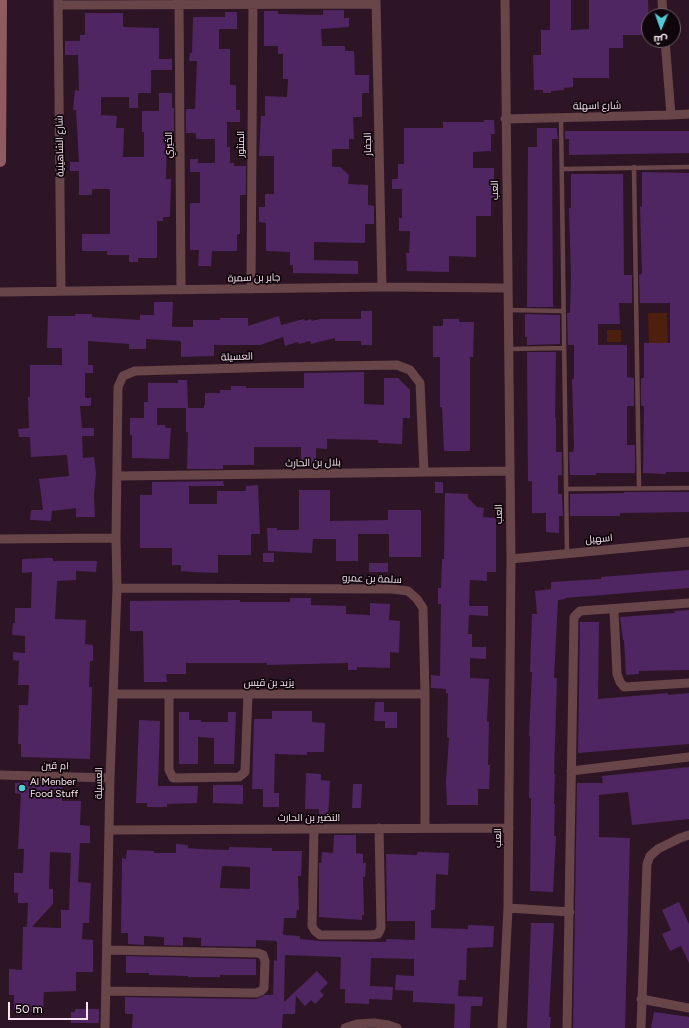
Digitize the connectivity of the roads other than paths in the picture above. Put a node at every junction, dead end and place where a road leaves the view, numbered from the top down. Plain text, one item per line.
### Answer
1 (1, 0) edge
2 (504, 0) edge
3 (58, 2) edge
4 (179, 2) edge
5 (253, 2) edge
6 (376, 2) edge
7 (666, 48) edge
8 (689, 114) edge
9 (671, 115) junction
10 (561, 118) junction
11 (505, 119) junction
12 (0, 138) edge
13 (0, 161) edge
14 (634, 167) junction
15 (689, 167) edge
16 (562, 169) junction
17 (382, 287) junction
18 (508, 288) junction
19 (251, 289) junction
20 (182, 290) junction
21 (61, 291) junction
22 (0, 292) edge
23 (508, 310) junction
24 (564, 311) junction
25 (564, 348) junction
26 (508, 349) junction
27 (510, 471) junction
28 (424, 472) junction
29 (116, 476) junction
30 (639, 488) junction
31 (689, 488) edge
32 (566, 489) junction
33 (116, 538) junction
34 (0, 539) edge
35 (689, 542) edge
36 (566, 553) junction
37 (511, 558) junction
38 (117, 588) junction
39 (689, 603) edge
40 (614, 610) junction
41 (689, 683) edge
42 (113, 694) junction
43 (169, 694) junction
44 (248, 694) junction
45 (425, 694) junction
46 (689, 757) edge
47 (571, 771) junction
48 (0, 775) edge
49 (110, 778) junction
50 (314, 828) junction
51 (378, 828) junction
52 (425, 828) junction
53 (509, 828) junction
54 (109, 830) junction
55 (689, 835) edge
56 (508, 908) junction
57 (570, 912) junction
58 (107, 950) junction
59 (106, 991) junction
60 (641, 999) junction
61 (689, 1008) edge
62 (105, 1028) edge
63 (345, 1028) edge
64 (397, 1028) edge
65 (502, 1028) edge
66 (568, 1028) edge
67 (641, 1028) edge

1 - 12 street
2 - 11 street, العب
3 - 4 street
3 - 21 street, شارع الشاهينية
4 - 5 street
4 - 20 street, الخيري
5 - 6 street
5 - 19 street, المنثور
6 - 17 street, الجفار
7 - 9 street
8 - 9 street, شارع اسهلة
9 - 10 street, شارع اسهلة
10 - 11 street, شارع اسهلة
10 - 16 lane
11 - 18 street, العب
12 - 13 street
14 - 15 lane
14 - 16 lane
14 - 30 lane
16 - 24 lane
17 - 18 street, جابر بن سمرة
17 - 19 street, جابر بن سمرة
18 - 23 street, العب
19 - 20 street, جابر بن سمرة
20 - 21 street, جابر بن سمرة
21 - 22 street, جابر بن سمرة
23 - 24 lane
23 - 26 street, العب
24 - 25 lane
25 - 26 lane
25 - 32 lane
26 - 27 street, العب
27 - 28 street, بلال بن الحارث
27 - 37 street, العب
28 - 29 street, بلال بن الحارث
28 - 29 street, العسيلة
29 - 33 street, العسيلة
30 - 31 lane
30 - 32 lane
32 - 36 lane
33 - 34 street
33 - 38 street, العسيلة
35 - 36 street, اسهيل
36 - 37 street, اسهيل
37 - 53 street, العب
38 - 42 street, العسيلة
38 - 45 street, سلمة بن عمرو
39 - 40 street
40 - 41 street
40 - 47 street
42 - 43 street, يزيد بن قيس
42 - 49 street, العسيلة
43 - 44 street, يزيد بن قيس
43 - 44 street
44 - 45 street, يزيد بن قيس
45 - 52 street, سلمة بن عمرو
46 - 47 street
47 - 57 street
48 - 49 street, ام قين
49 - 54 street, العسيلة
50 - 51 street, النضير بن الحارث
50 - 51 street
50 - 54 street, النضير بن الحارث
51 - 52 street, النضير بن الحارث
52 - 53 street, النضير بن الحارث
53 - 56 street, العب
54 - 58 street, العسيلة
55 - 60 street
56 - 57 street
56 - 65 street, العب
57 - 66 street
58 - 59 street, العسيلة
58 - 59 street
59 - 62 street, العسيلة
60 - 61 street
60 - 67 street
63 - 64 street

